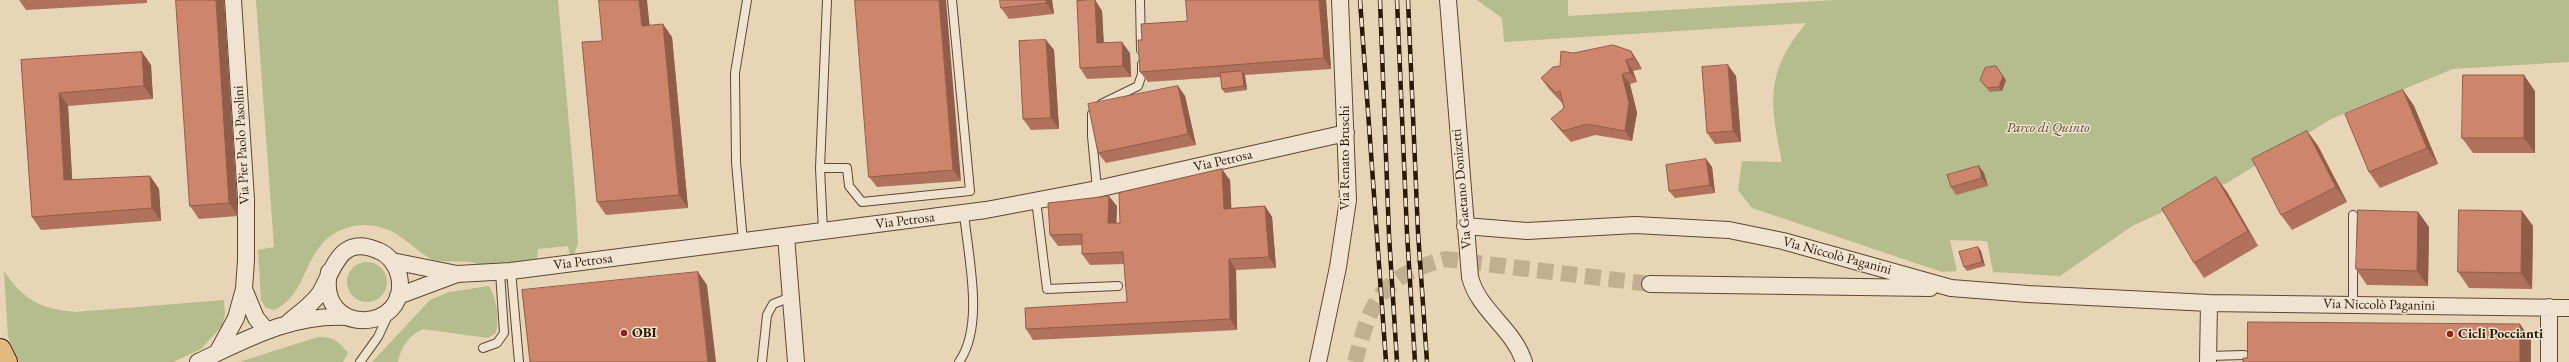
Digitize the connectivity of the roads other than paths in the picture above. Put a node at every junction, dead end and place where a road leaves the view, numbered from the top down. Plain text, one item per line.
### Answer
1 (233, 0) edge
2 (747, 0) edge
3 (827, 0) edge
4 (952, 0) edge
5 (1140, 0) edge
6 (1340, 0) edge
7 (1448, 0) edge
8 (1346, 133) junction
9 (820, 168) junction
10 (1097, 189) junction
11 (1036, 200) junction
12 (964, 213) junction
13 (2353, 215) dead end
14 (1465, 226) junction
15 (823, 231) junction
16 (786, 236) junction
17 (743, 242) junction
18 (392, 261) junction
19 (506, 271) junction
20 (328, 272) junction
21 (457, 274) junction
22 (1650, 284) tunnel mouth
23 (1118, 286) dead end
24 (1952, 288) junction
25 (244, 289) junction
26 (398, 296) junction
27 (791, 297) junction
28 (2209, 303) junction
29 (2353, 304) junction
30 (2549, 308) junction
31 (2569, 308) edge
32 (390, 310) junction
33 (347, 317) junction
34 (289, 322) junction
35 (266, 331) junction
36 (483, 348) dead end
37 (0, 350) edge
38 (217, 353) junction
39 (2244, 355) dead end
40 (2208, 359) edge
41 (6, 362) edge
42 (198, 362) edge
43 (360, 362) edge
44 (519, 362) edge
45 (762, 362) edge
46 (796, 362) edge
47 (959, 362) edge
48 (1318, 362) edge
49 (1524, 362) edge
50 (2549, 362) edge

1 - 25 street, Via Pier Paolo Pasolini
2 - 17 lane
3 - 9 lane
4 - 9 lane
5 - 10 lane
6 - 8 street, Via Renato Bruschi
7 - 14 street, Via Gaetano Donizetti
8 - 10 street, Via Petrosa
8 - 48 street, Via Renato Bruschi
9 - 15 lane
10 - 11 street, Via Petrosa
11 - 12 street, Via Petrosa
11 - 23 lane
12 - 15 street, Via Petrosa
12 - 47 lane
13 - 29 lane
14 - 24 street, Via Niccolò Paganini
14 - 49 street, Via Gaetano Donizetti
15 - 16 street, Via Petrosa
16 - 17 street, Via Petrosa
16 - 27 street
17 - 19 street, Via Petrosa
18 - 20 street, Via Petrosa
18 - 21 street, Via Petrosa
18 - 26 street
19 - 21 street, Via Petrosa
19 - 36 lane
19 - 44 lane
20 - 33 street
20 - 34 street, Via Petrosa
21 - 26 street, Via Petrosa
22 - 24 street
24 - 28 street, Via Niccolò Paganini
25 - 35 street, Via Pier Paolo Pasolini
25 - 38 street, Via Pier Paolo Pasolini
26 - 32 street
27 - 45 lane
27 - 46 street
28 - 29 street, Via Niccolò Paganini
28 - 40 street
29 - 30 street, Via Niccolò Paganini
30 - 31 street, Via Niccolò Paganini
30 - 50 street
32 - 33 street, Via Petrosa
32 - 43 lane
33 - 34 street, Via Petrosa
34 - 35 street, Via Petrosa
35 - 38 street, Via Petrosa
37 - 41 main road
38 - 42 street, Via Petrosa
39 - 40 lane

